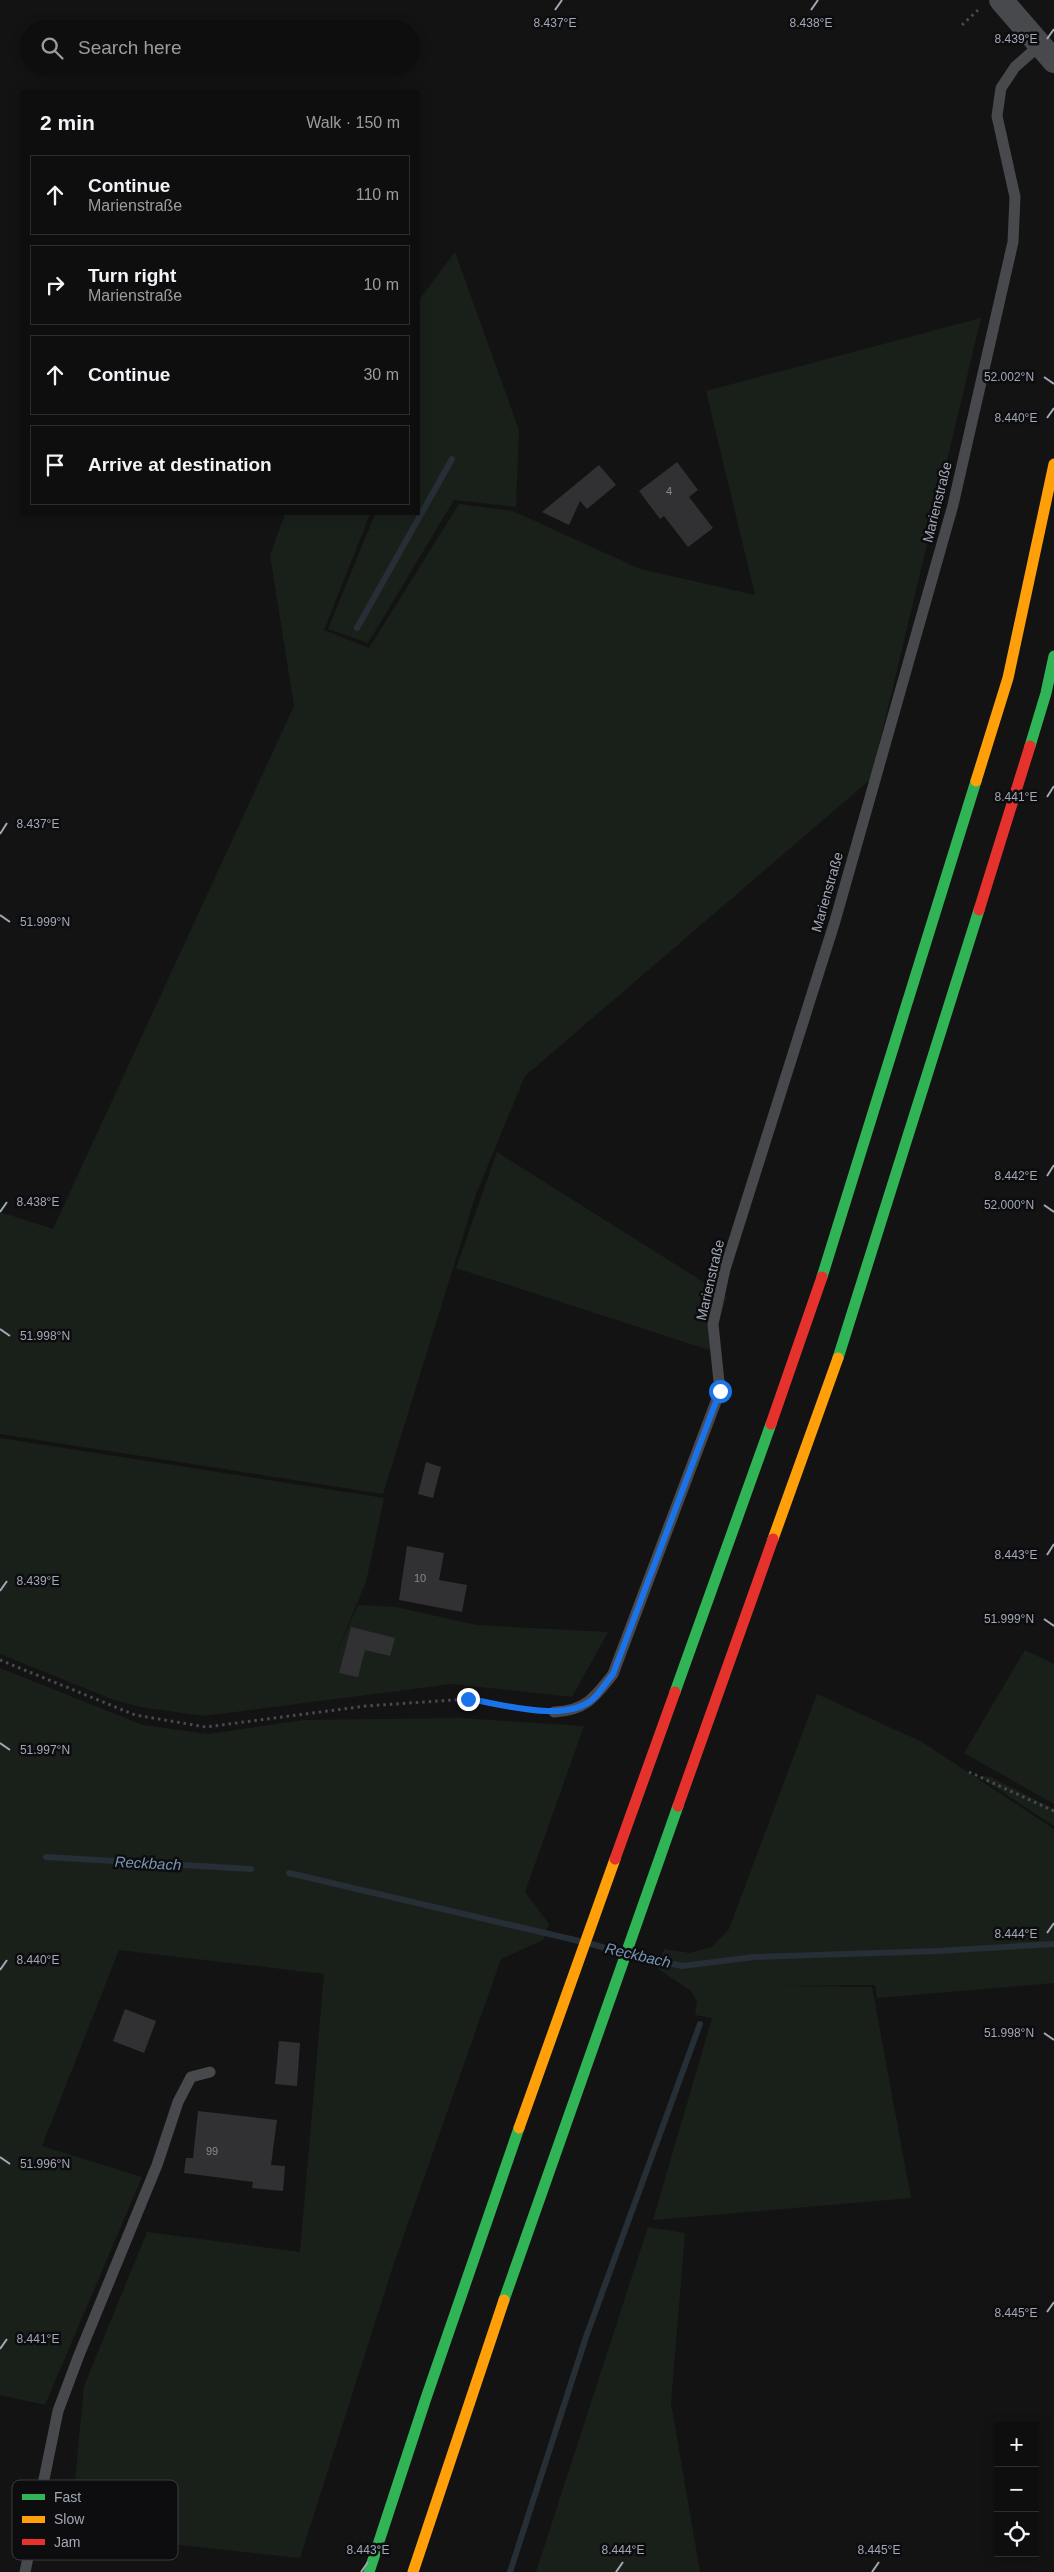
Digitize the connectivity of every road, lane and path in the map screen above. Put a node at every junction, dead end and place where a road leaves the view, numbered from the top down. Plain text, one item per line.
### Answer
1 (1001, 0) edge
2 (978, 10) dead end
3 (962, 25) dead end
4 (1047, 53) edge
5 (1054, 464) edge
6 (1054, 656) edge
7 (0, 1660) edge
8 (554, 1712) joint
9 (969, 1772) dead end
10 (1054, 1810) edge
11 (210, 2072) dead end
12 (44, 2480) edge
13 (369, 2572) edge
14 (414, 2572) edge

1 - 4 street
2 - 3 path
4 - 8 lane, Marienstraße
5 - 13 highway
6 - 14 highway
7 - 8 path
9 - 10 path
11 - 12 lane

